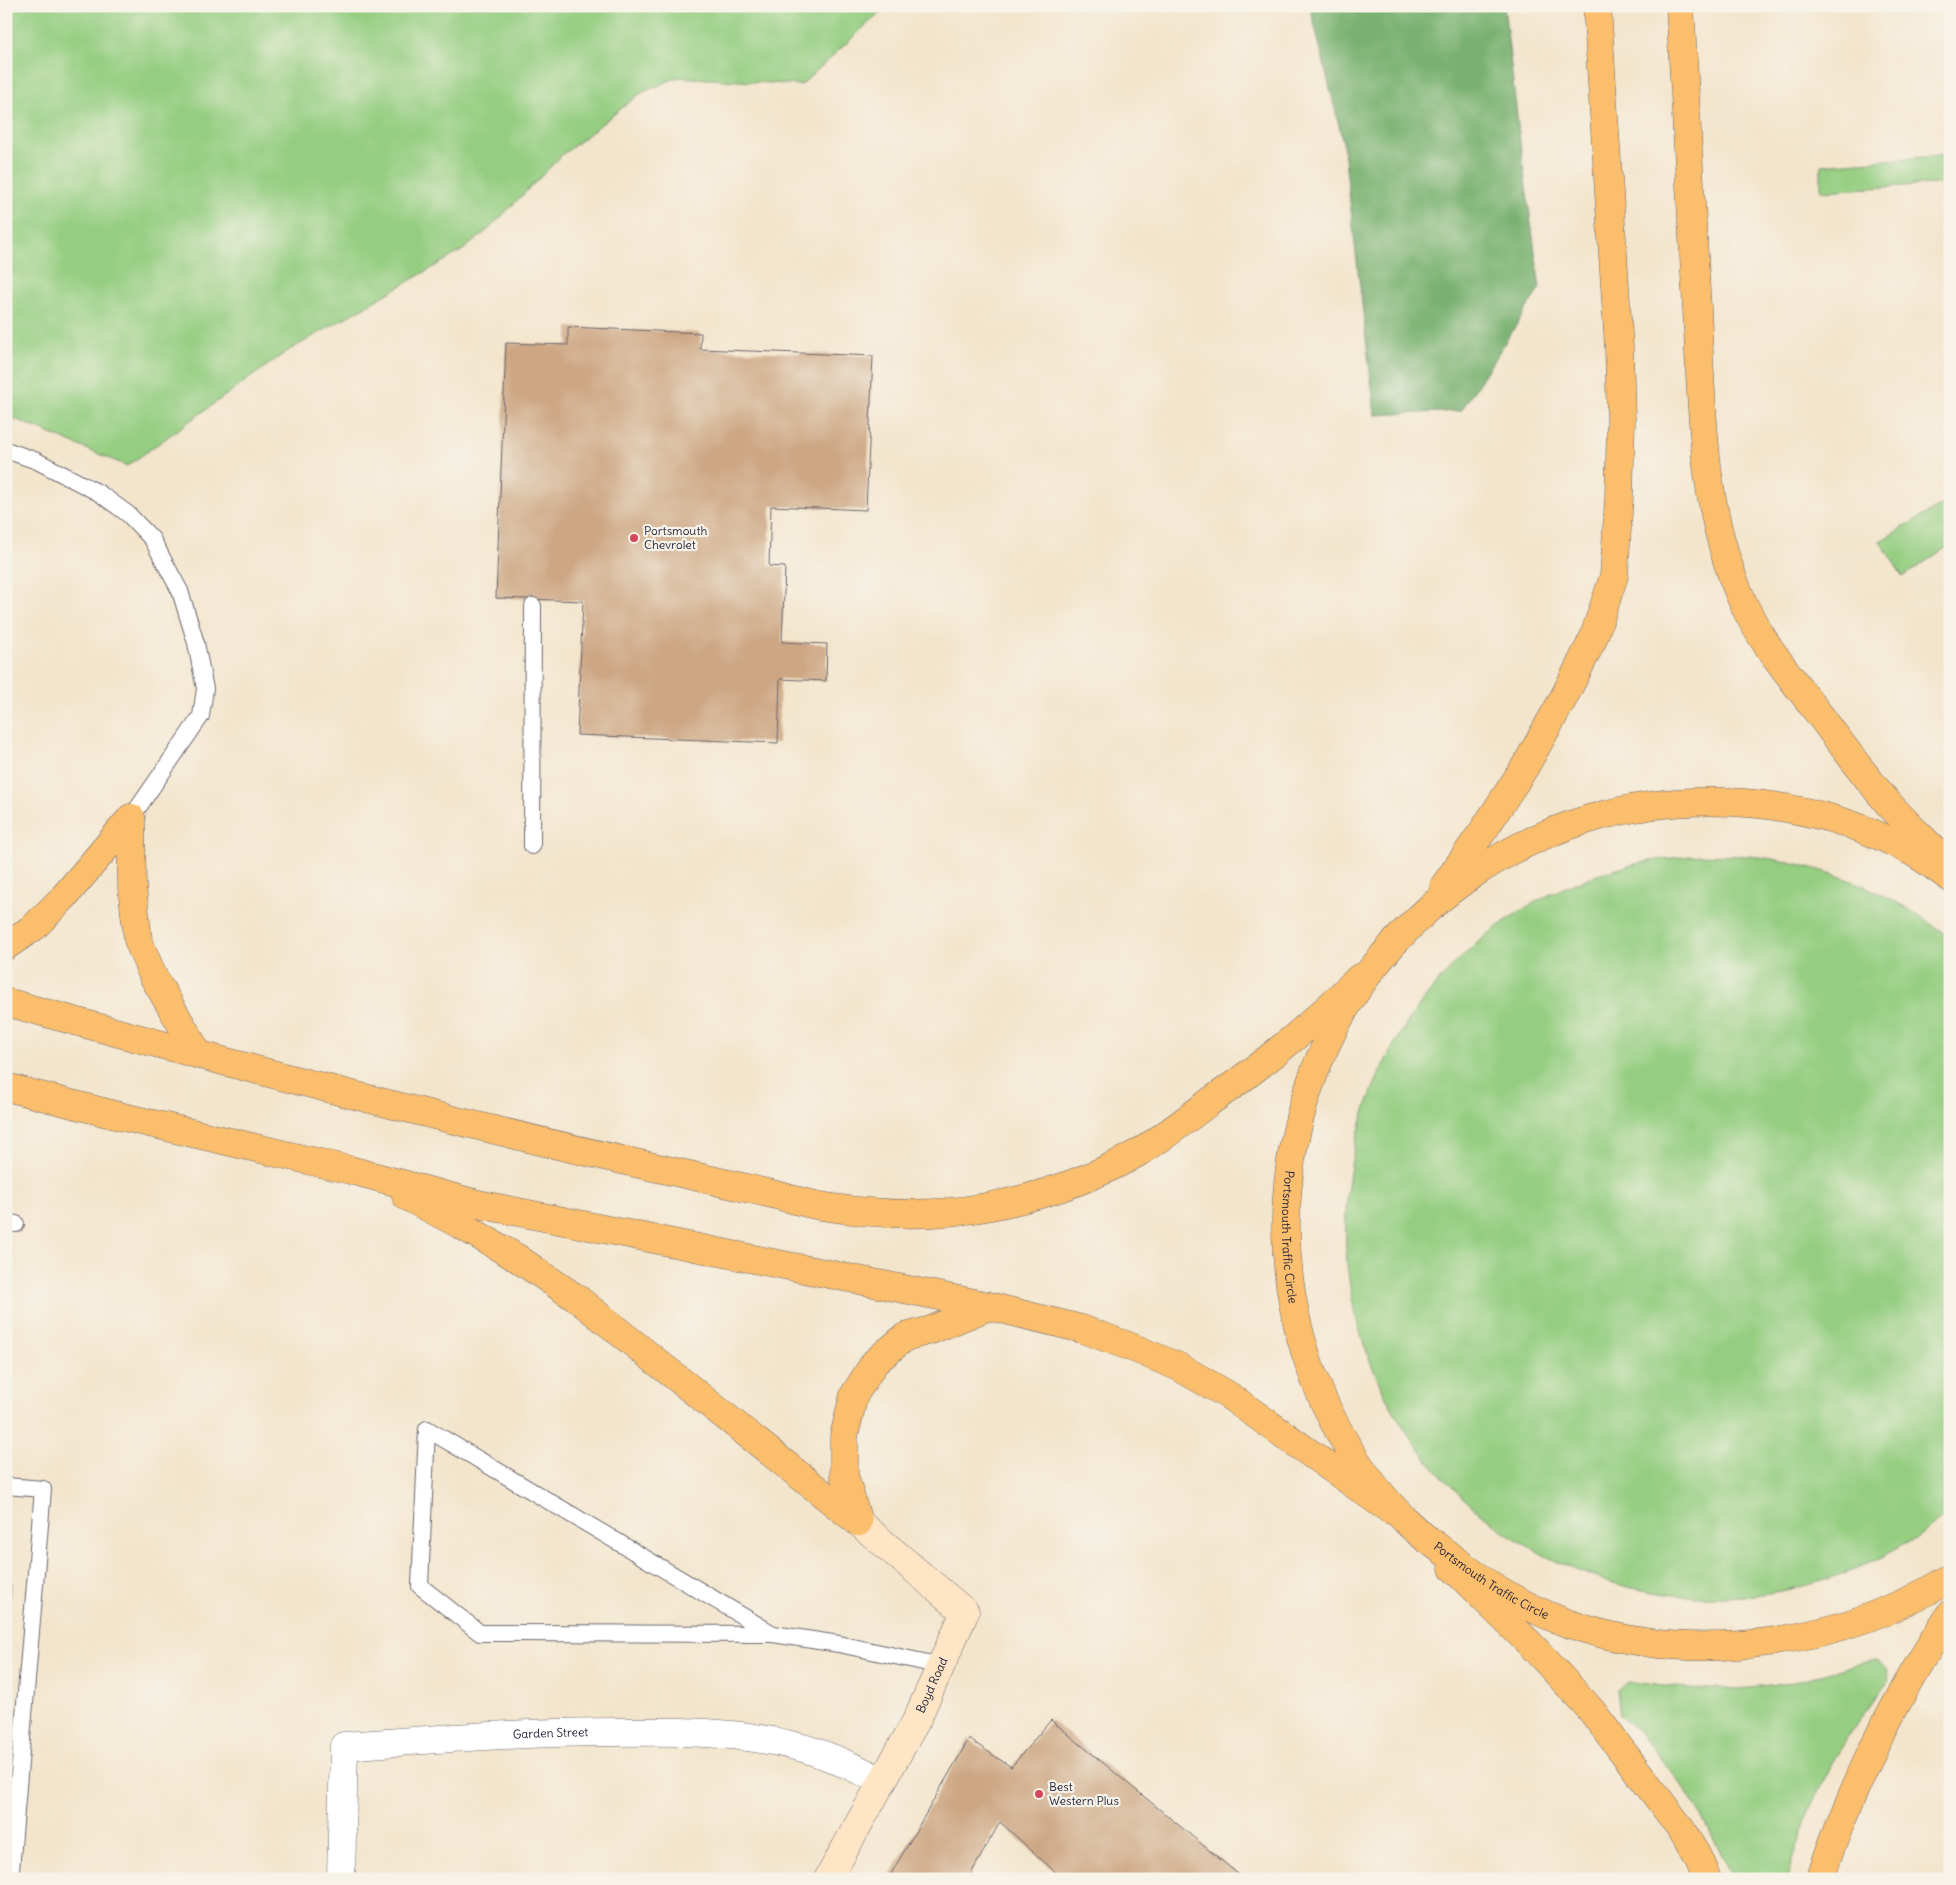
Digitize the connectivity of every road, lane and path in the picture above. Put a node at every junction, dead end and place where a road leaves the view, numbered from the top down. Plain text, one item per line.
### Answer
1 (1597, 6) edge
2 (1680, 6) edge
3 (6, 450) edge
4 (533, 606) dead end
5 (131, 818) junction
6 (532, 846) dead end
7 (1950, 866) edge
8 (1950, 878) edge
9 (1428, 908) junction
10 (6, 946) edge
11 (1390, 946) junction
12 (6, 1002) edge
13 (199, 1055) junction
14 (6, 1087) edge
15 (350, 1170) junction
16 (989, 1306) junction
17 (6, 1486) edge
18 (858, 1522) junction
19 (1406, 1522) junction
20 (1950, 1578) edge
21 (1950, 1614) edge
22 (773, 1634) junction
23 (942, 1666) junction
24 (883, 1781) junction
25 (6, 1870) edge
26 (341, 1879) edge
27 (828, 1879) edge
28 (1707, 1879) edge
29 (1821, 1879) edge

1 - 9 main road
2 - 7 main road
3 - 5 lane
4 - 6 lane
5 - 10 main road
5 - 13 main road
8 - 9 main road, Portsmouth Traffic Circle
9 - 11 main road, Portsmouth Traffic Circle
11 - 13 main road
11 - 19 main road, Portsmouth Traffic Circle
12 - 13 main road
14 - 15 main road
15 - 16 main road
15 - 18 main road
16 - 18 main road
16 - 19 main road
17 - 25 lane
18 - 23 street, Boyd Road
19 - 20 main road, Portsmouth Traffic Circle
19 - 28 main road
21 - 29 main road
22 - 22 lane
22 - 23 lane
23 - 24 street, Boyd Road
24 - 26 street, Garden Street
24 - 27 street, Boyd Road

